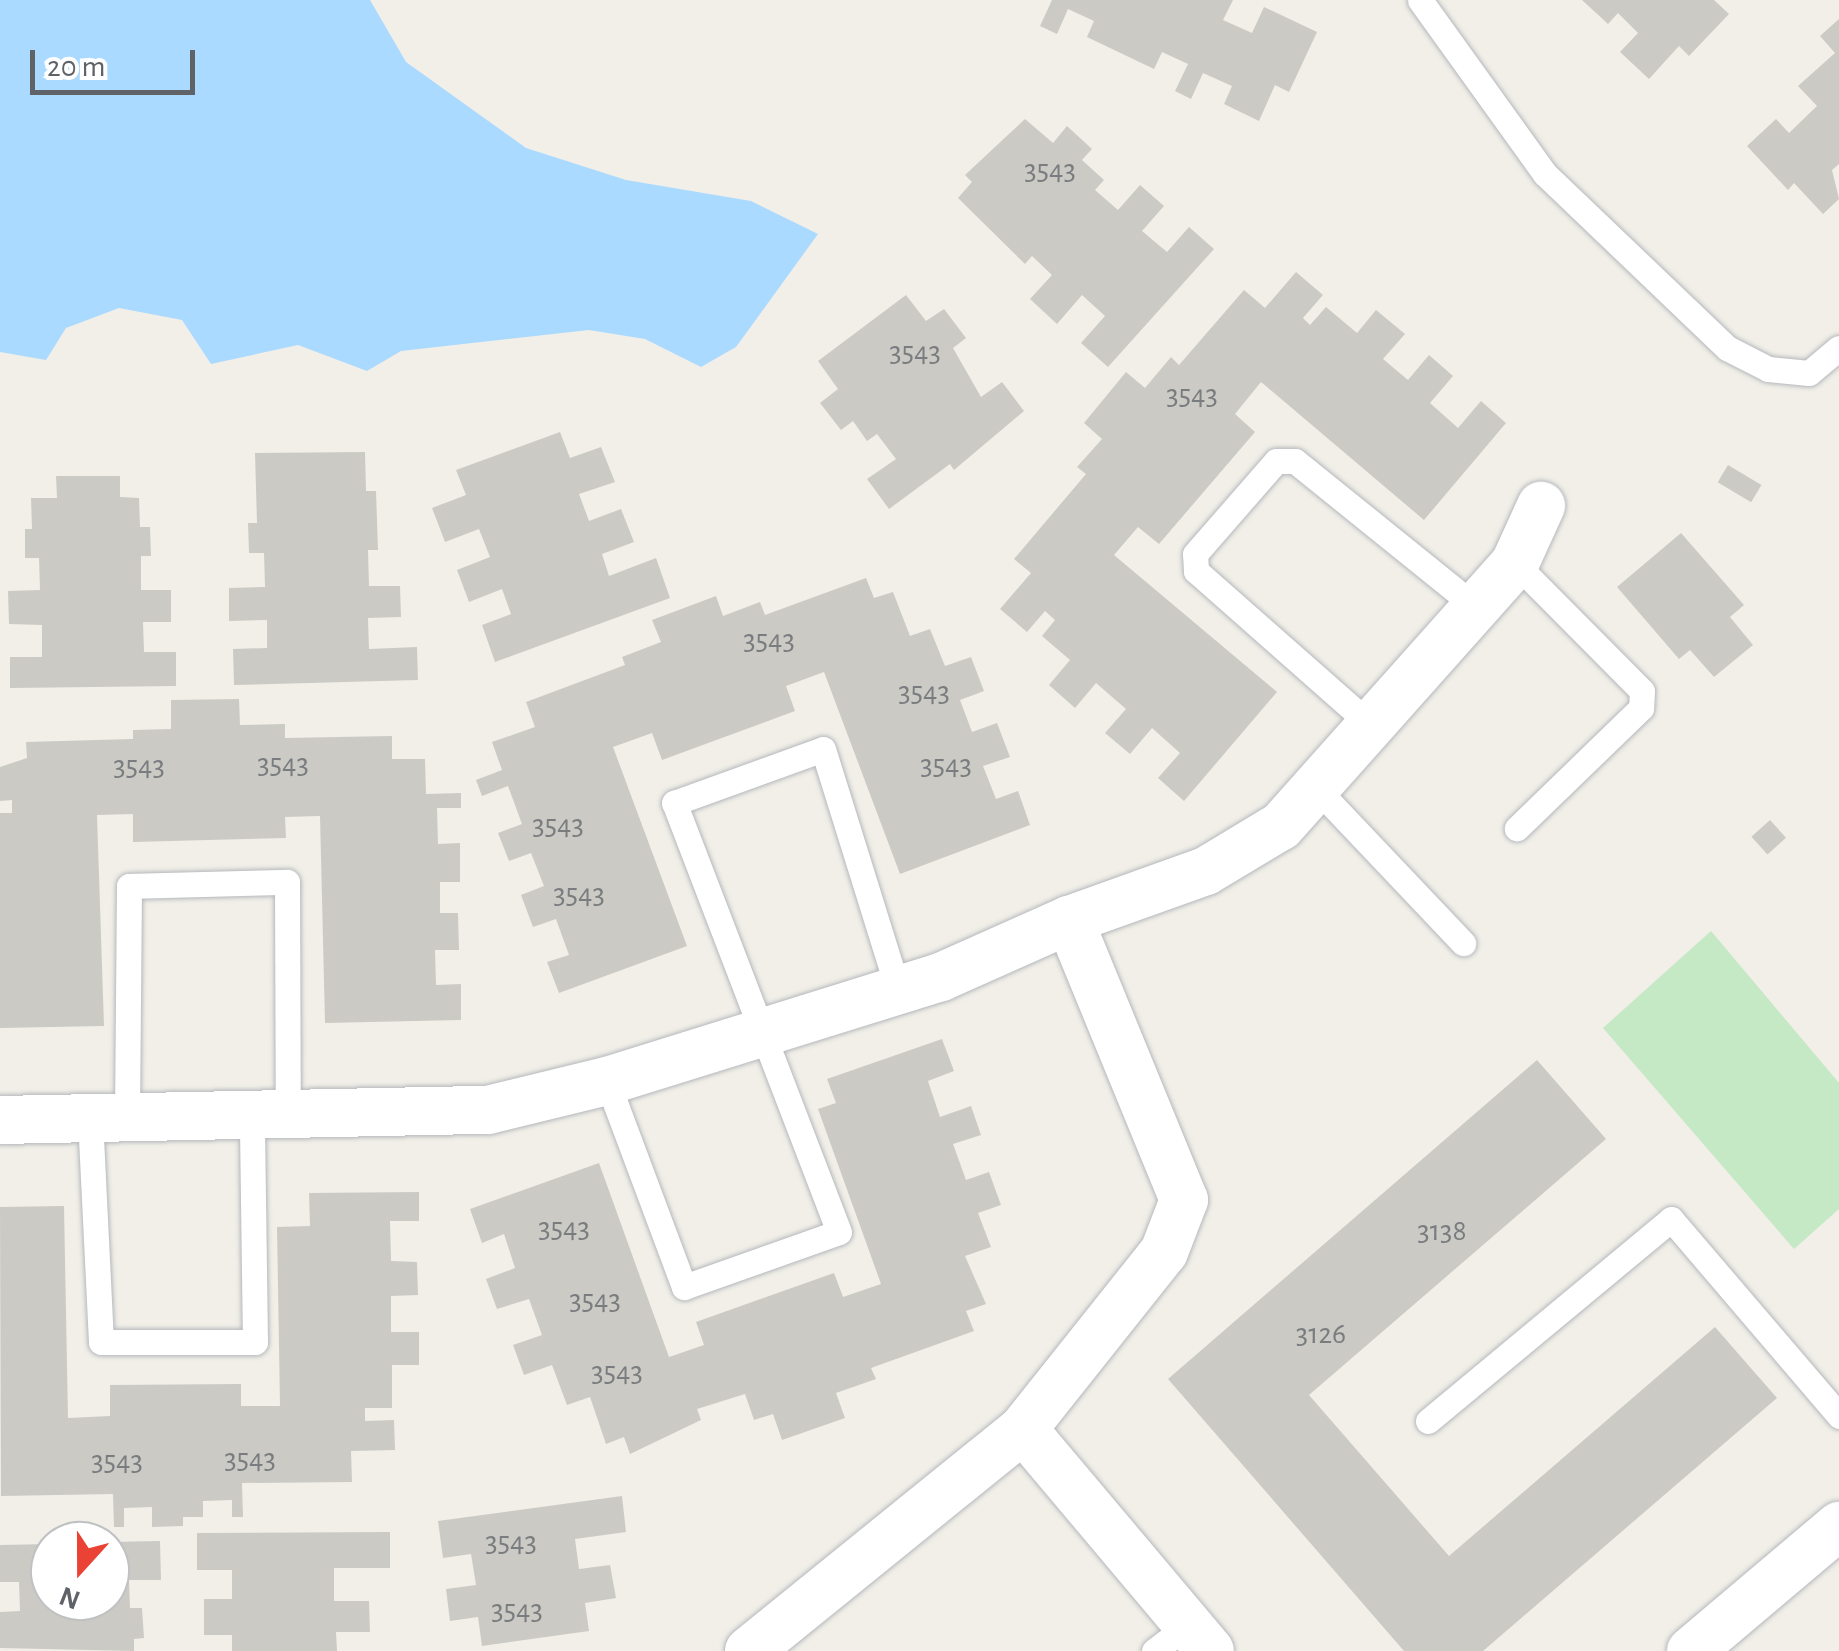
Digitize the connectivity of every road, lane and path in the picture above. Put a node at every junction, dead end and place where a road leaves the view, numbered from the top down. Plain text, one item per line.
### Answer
1 (1420, 0) edge
2 (1839, 348) edge
3 (1541, 506) dead end
4 (1514, 563) junction
5 (1476, 608) junction
6 (1373, 727) junction
7 (1316, 788) junction
8 (1517, 828) dead end
9 (1069, 920) junction
10 (1463, 943) dead end
11 (898, 990) junction
12 (757, 1031) junction
13 (607, 1081) junction
14 (270, 1112) junction
15 (109, 1116) junction
16 (0, 1120) edge
17 (1839, 1416) edge
18 (1428, 1421) dead end
19 (1023, 1429) junction
20 (1839, 1526) edge
21 (1184, 1642) edge
22 (748, 1651) edge
23 (1691, 1651) edge

1 - 2 lane
3 - 4 street
4 - 5 street
4 - 8 lane
5 - 6 street
5 - 6 lane
6 - 7 street
7 - 9 street
7 - 10 lane
9 - 11 street
9 - 19 street
11 - 12 street
11 - 12 lane
12 - 13 street
12 - 13 lane
13 - 14 street
14 - 15 street
14 - 15 lane
14 - 15 lane
15 - 16 street
17 - 18 lane
19 - 21 street
19 - 22 street
20 - 23 street

